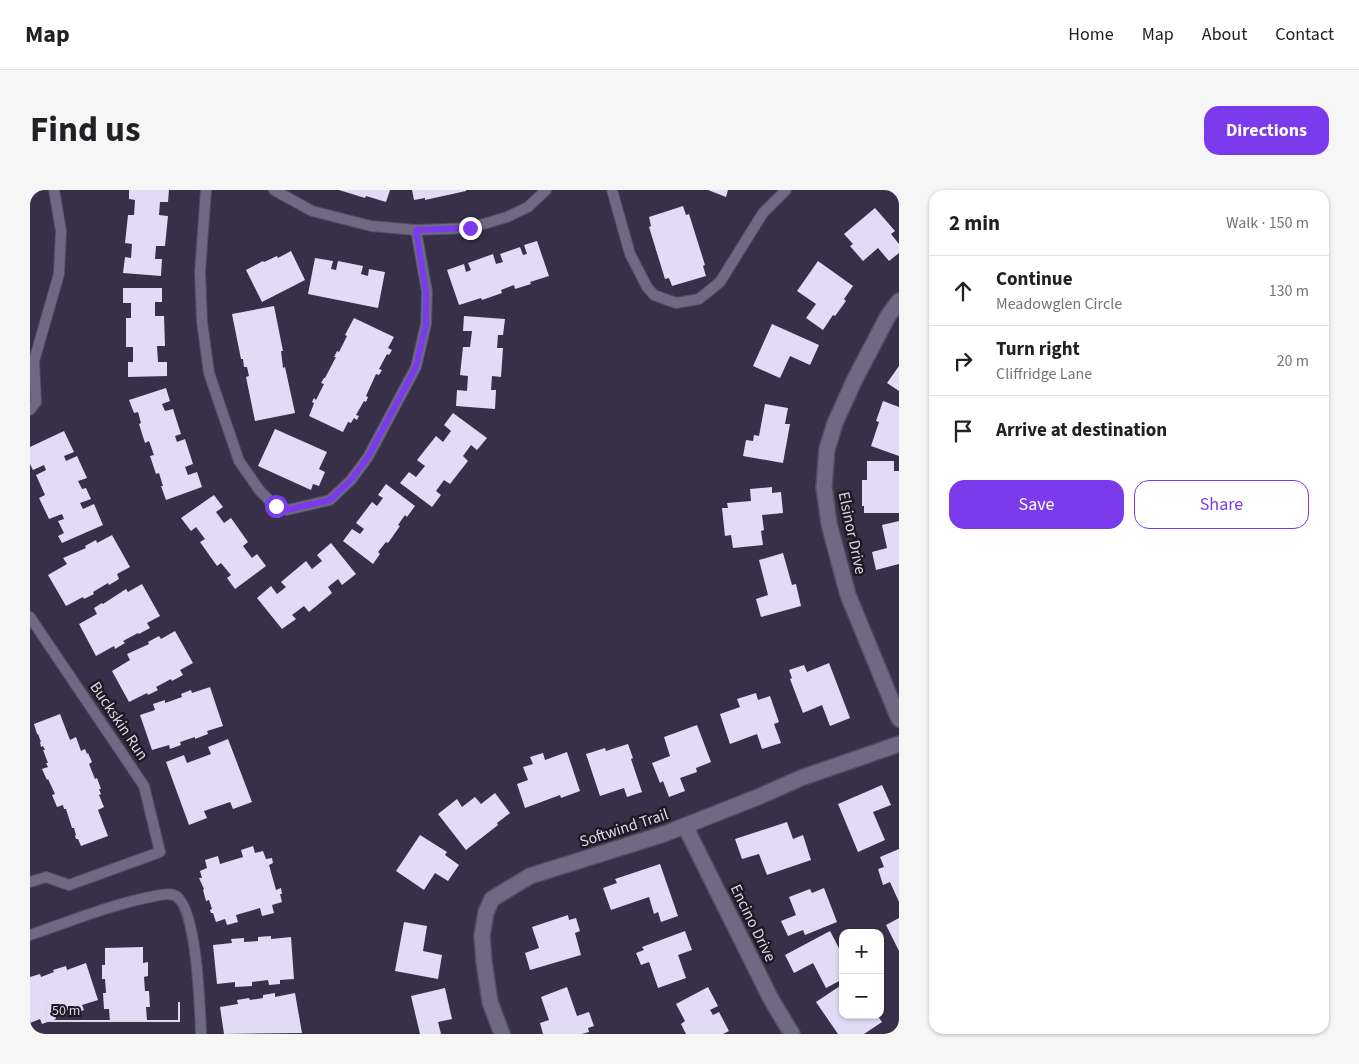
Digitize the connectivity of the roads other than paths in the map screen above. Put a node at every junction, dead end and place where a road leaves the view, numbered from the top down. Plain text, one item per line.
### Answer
1 (54, 190) edge
2 (206, 190) edge
3 (274, 190) edge
4 (546, 190) edge
5 (612, 190) edge
6 (786, 190) edge
7 (416, 230) junction
8 (899, 301) edge
9 (30, 410) edge
10 (30, 617) edge
11 (34, 630) edge
12 (899, 719) edge
13 (899, 744) edge
14 (685, 826) junction
15 (30, 882) edge
16 (30, 935) edge
17 (201, 1034) edge
18 (502, 1034) edge
19 (792, 1034) edge

1 - 9 lane
2 - 7 lane
3 - 7 lane
4 - 7 lane
5 - 6 lane
8 - 12 street, Elsinor Drive
10 - 11 lane, Buckskin Run
11 - 15 lane, Buckskin Run
13 - 14 street, Softwind Trail
14 - 18 street, Softwind Trail
14 - 19 street, Encino Drive
16 - 17 lane

